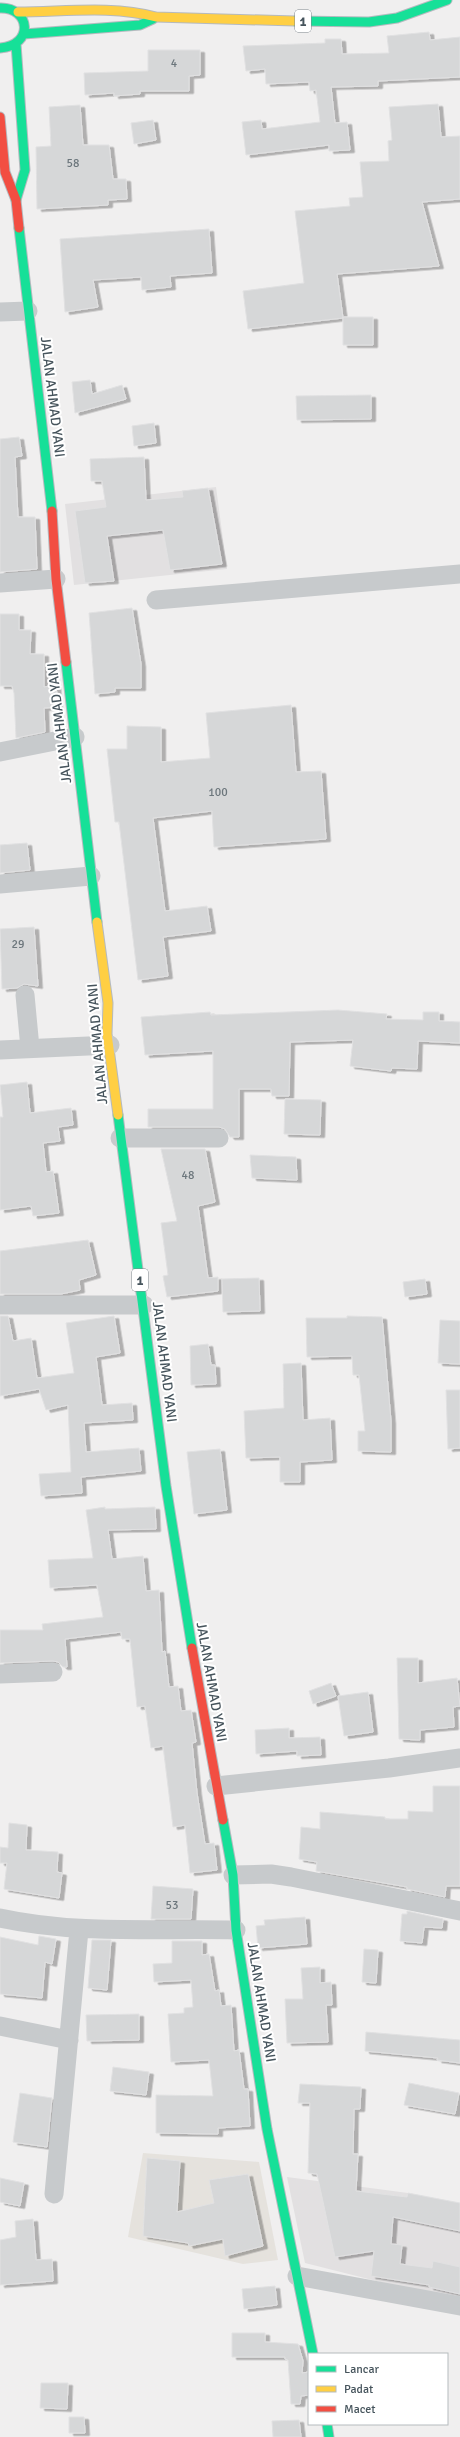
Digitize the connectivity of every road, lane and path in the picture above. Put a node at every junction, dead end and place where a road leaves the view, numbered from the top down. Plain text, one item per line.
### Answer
1 (447, 0) edge
2 (5, 7) edge
3 (156, 17) junction
4 (24, 34) junction
5 (16, 44) junction
6 (0, 48) edge
7 (0, 118) edge
8 (16, 200) junction
9 (28, 311) junction
10 (0, 312) edge
11 (460, 574) edge
12 (56, 579) junction
13 (0, 583) edge
14 (156, 600) dead end
15 (75, 737) junction
16 (0, 752) edge
17 (91, 876) junction
18 (0, 884) edge
19 (25, 995) dead end
20 (110, 1045) junction
21 (30, 1048) junction
22 (0, 1050) edge
23 (120, 1138) junction
24 (219, 1138) dead end
25 (144, 1305) junction
26 (0, 1306) edge
27 (52, 1672) dead end
28 (0, 1674) edge
29 (460, 1758) edge
30 (216, 1786) junction
31 (232, 1875) junction
32 (460, 1911) edge
33 (0, 1918) edge
34 (79, 1930) junction
35 (236, 1930) junction
36 (0, 2026) edge
37 (69, 2040) junction
38 (54, 2194) dead end
39 (297, 2276) junction
40 (460, 2306) edge
41 (313, 2353) edge
42 (326, 2425) edge
43 (329, 2437) edge

1 - 3 highway, 1
2 - 3 highway, 1
2 - 4 highway
3 - 4 highway, 1
4 - 5 highway
5 - 6 highway
5 - 8 highway, JALAN AHMAD YANI / 1
7 - 8 highway, JALAN AHMAD YANI / 1
8 - 9 highway, JALAN AHMAD YANI / 1
9 - 10 street
9 - 12 highway, JALAN AHMAD YANI / 1
11 - 14 street
12 - 13 street
12 - 15 highway, JALAN AHMAD YANI / 1
15 - 16 street
15 - 17 highway, JALAN AHMAD YANI / 1
17 - 18 street
17 - 20 highway, JALAN AHMAD YANI / 1
19 - 21 street
20 - 21 street
20 - 23 highway, JALAN AHMAD YANI / 1
21 - 22 street
23 - 24 street
23 - 25 highway, JALAN AHMAD YANI / 1
25 - 26 street
25 - 30 highway, JALAN AHMAD YANI / 1
27 - 28 street
29 - 30 street
30 - 31 highway, JALAN AHMAD YANI / 1
31 - 32 street
31 - 35 highway, JALAN AHMAD YANI / 1
33 - 34 street
34 - 35 street
34 - 37 street
35 - 39 highway, JALAN AHMAD YANI / 1
36 - 37 street
37 - 38 street
39 - 40 street
39 - 41 highway, JALAN AHMAD YANI / 1
42 - 43 highway

